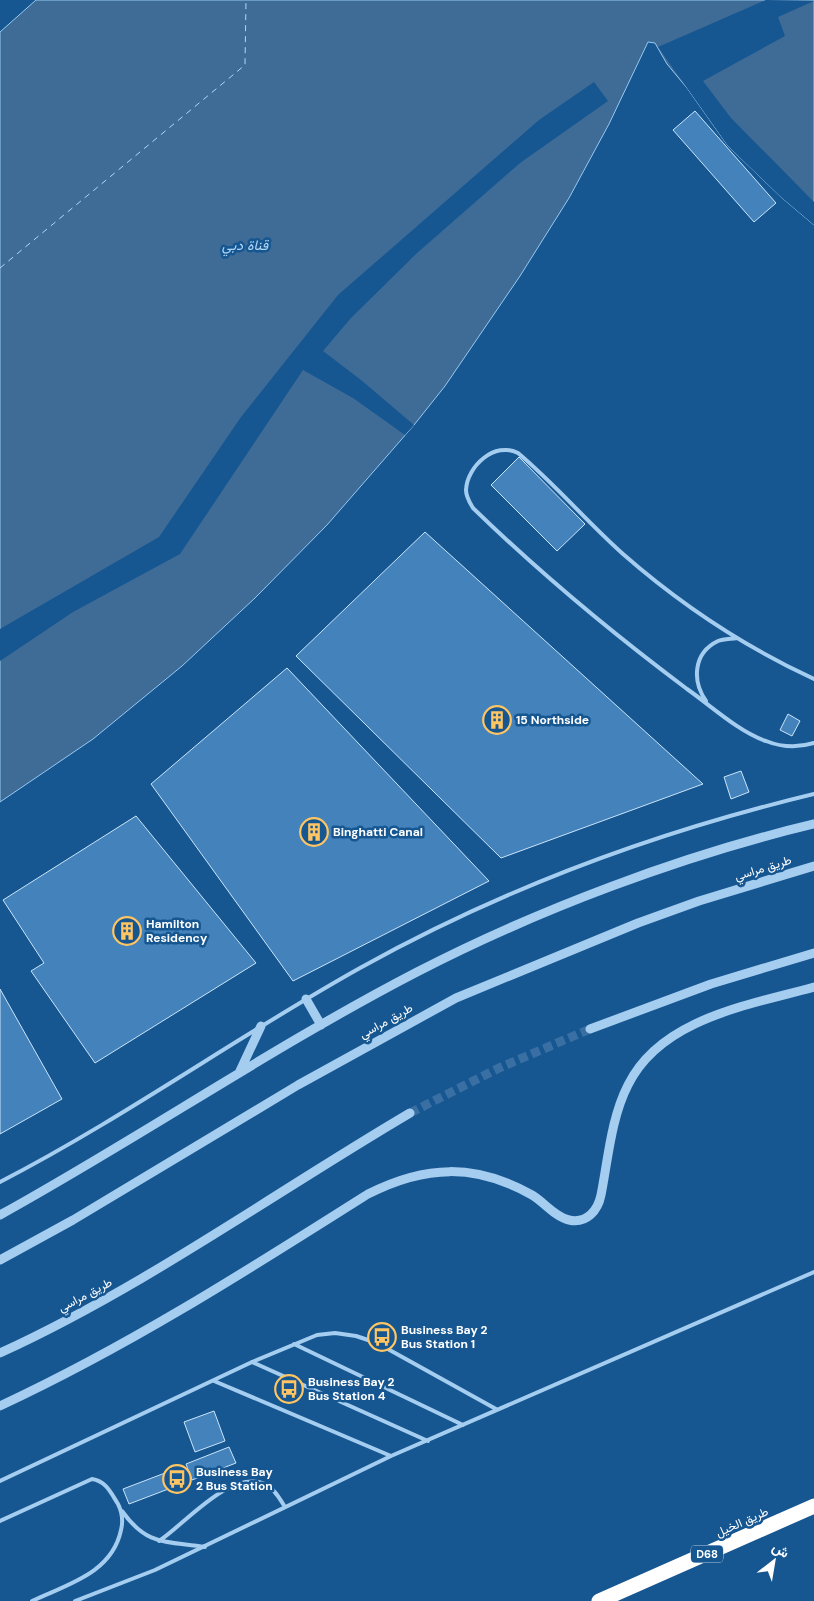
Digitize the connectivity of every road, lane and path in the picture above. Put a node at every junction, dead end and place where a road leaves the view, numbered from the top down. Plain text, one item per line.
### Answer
1 (737, 638) junction
2 (814, 679) edge
3 (709, 705) junction
4 (814, 743) edge
5 (814, 794) edge
6 (814, 824) edge
7 (814, 866) edge
8 (814, 953) edge
9 (814, 987) edge
10 (306, 999) junction
11 (321, 1025) junction
12 (262, 1026) junction
13 (590, 1029) tunnel mouth
14 (240, 1071) junction
15 (410, 1113) tunnel mouth
16 (0, 1182) edge
17 (0, 1215) edge
18 (0, 1260) edge
19 (814, 1272) edge
20 (294, 1344) junction
21 (0, 1353) edge
22 (252, 1362) junction
23 (214, 1381) junction
24 (0, 1406) edge
25 (496, 1409) junction
26 (464, 1425) junction
27 (428, 1441) junction
28 (391, 1456) junction
29 (0, 1481) edge
30 (814, 1506) edge
31 (285, 1507) junction
32 (121, 1509) junction
33 (0, 1521) edge
34 (159, 1541) junction
35 (205, 1546) junction
36 (32, 1601) edge
37 (75, 1601) edge
38 (599, 1601) edge

1 - 2 lane
1 - 3 lane
1 - 3 lane
3 - 4 lane
5 - 10 lane
6 - 11 street
7 - 18 street, طريق مراسي
8 - 13 street
9 - 24 street
10 - 11 street
10 - 12 lane
11 - 14 street
12 - 14 street
12 - 16 lane
14 - 17 street
15 - 21 street, طريق مراسي
19 - 25 lane
20 - 22 lane
20 - 25 lane
20 - 26 lane
22 - 23 lane
22 - 27 lane
23 - 28 lane
23 - 29 lane
25 - 26 lane
26 - 27 lane
27 - 28 lane
28 - 31 lane
30 - 38 highway, طريق الخيل / D68
31 - 34 lane
31 - 35 lane
32 - 33 lane
32 - 34 lane
32 - 36 lane
34 - 35 lane
35 - 37 lane

